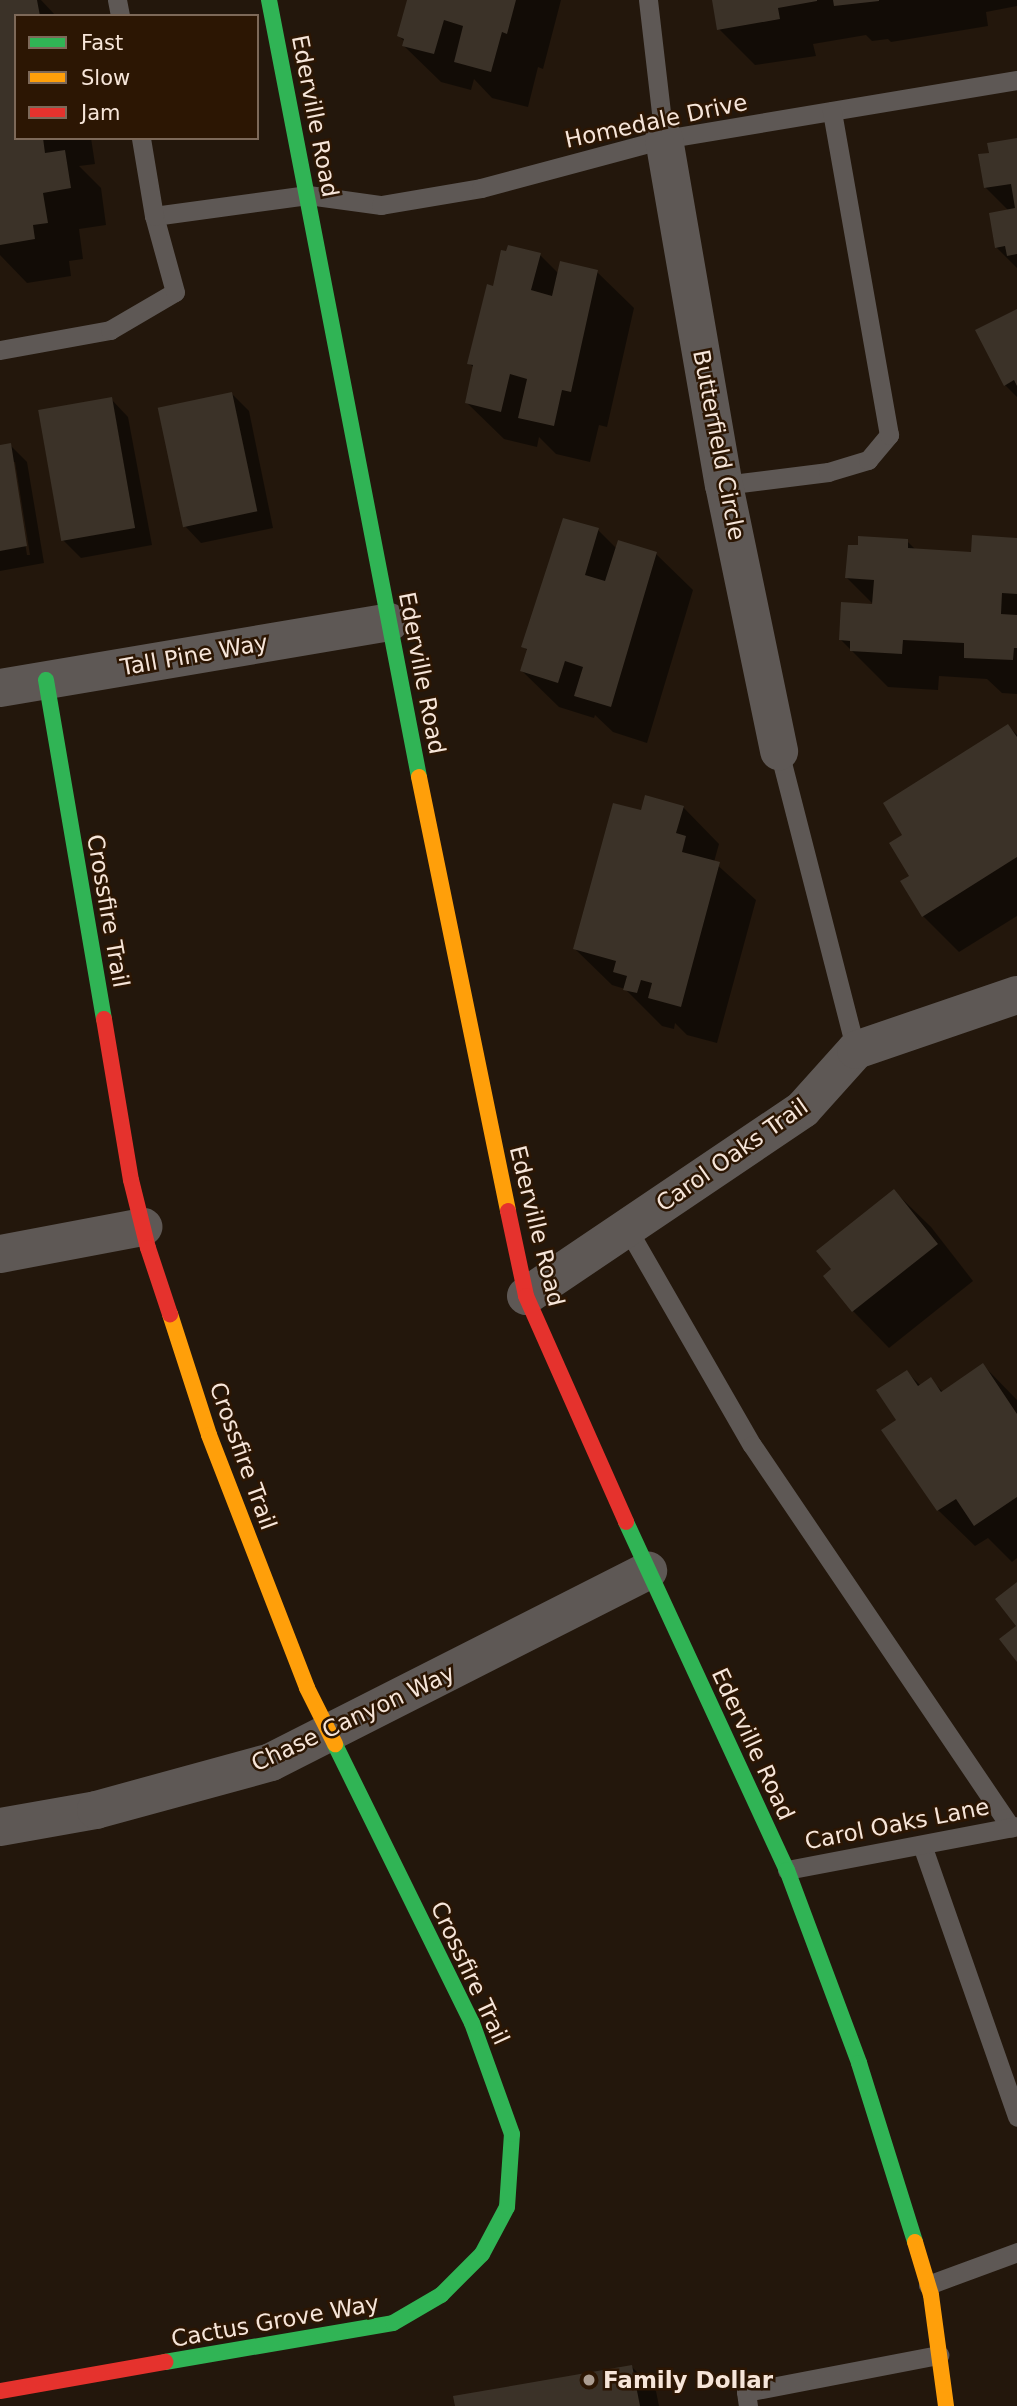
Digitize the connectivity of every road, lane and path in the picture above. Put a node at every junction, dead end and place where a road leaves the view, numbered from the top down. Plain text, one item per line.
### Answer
1 (269, 0) edge
2 (648, 0) edge
3 (1017, 80) edge
4 (832, 111) junction
5 (664, 139) junction
6 (141, 140) edge
7 (308, 195) junction
8 (154, 216) junction
9 (0, 350) edge
10 (724, 485) junction
11 (389, 622) junction
12 (46, 680) junction
13 (0, 688) edge
14 (779, 751) joint
15 (1017, 995) edge
16 (856, 1050) junction
17 (143, 1227) junction
18 (627, 1228) junction
19 (0, 1254) edge
20 (526, 1296) junction
21 (648, 1571) junction
22 (330, 1735) junction
23 (0, 1827) edge
24 (1014, 1827) edge
25 (922, 1844) junction
26 (787, 1870) junction
27 (1017, 2117) edge
28 (507, 2207) joint
29 (1017, 2252) edge
30 (928, 2286) junction
31 (939, 2355) junction
32 (0, 2391) edge
33 (748, 2406) edge
34 (946, 2406) edge

1 - 7 street, Ederville Road
2 - 5 lane
3 - 4 lane, Homedale Drive
4 - 5 lane, Homedale Drive
4 - 10 lane
5 - 7 lane, Homedale Drive
5 - 10 street, Butterfield Circle
6 - 8 lane
7 - 8 lane, Homedale Drive
7 - 11 street, Ederville Road
8 - 9 lane
10 - 14 street, Butterfield Circle
11 - 12 street, Tall Pine Way
11 - 20 street, Ederville Road
12 - 13 street, Tall Pine Way
12 - 17 street, Crossfire Trail
14 - 16 lane
15 - 16 street, Carol Oaks Trail
16 - 18 street, Carol Oaks Trail
17 - 19 street
17 - 22 street, Crossfire Trail
18 - 20 street, Carol Oaks Trail
18 - 24 lane
20 - 21 street, Ederville Road
21 - 22 street, Chase Canyon Way
21 - 26 street, Ederville Road
22 - 23 street, Chase Canyon Way
22 - 28 street, Crossfire Trail
24 - 25 lane, Carol Oaks Lane
25 - 26 lane, Carol Oaks Lane
25 - 27 lane
26 - 30 street, Ederville Road
28 - 32 street, Cactus Grove Way
29 - 30 lane
30 - 31 street, Ederville Road
31 - 33 lane
31 - 34 street, Ederville Road

